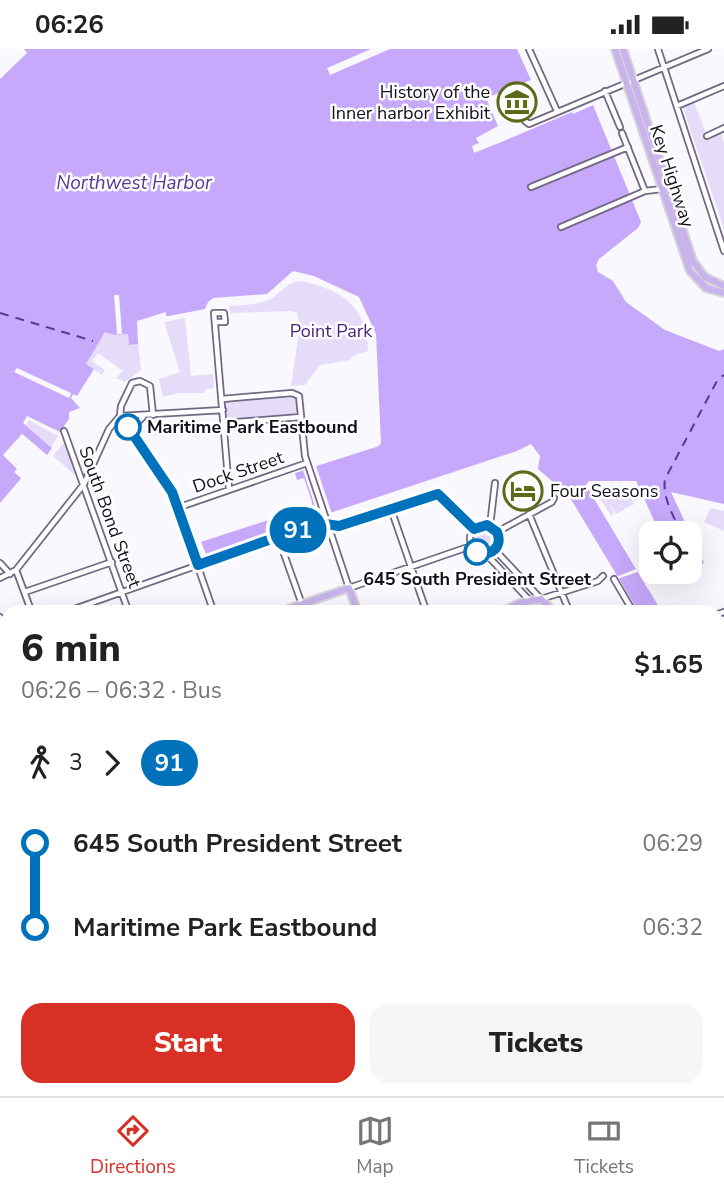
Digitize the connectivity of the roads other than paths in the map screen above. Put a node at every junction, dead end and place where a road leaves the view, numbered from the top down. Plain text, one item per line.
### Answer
1 (529, 49) edge
2 (615, 49) edge
3 (623, 49) edge
4 (658, 49) edge
5 (708, 49) edge
6 (664, 68) junction
7 (630, 81) junction
8 (724, 86) edge
9 (605, 91) junction
10 (677, 106) junction
11 (556, 111) junction
12 (525, 121) dead end
13 (724, 128) edge
14 (707, 136) dead end
15 (628, 147) junction
16 (531, 187) dead end
17 (666, 188) junction
18 (645, 191) junction
19 (561, 227) dead end
20 (724, 251) edge
21 (724, 286) edge
22 (724, 293) edge
23 (216, 323) dead end
24 (222, 399) junction
25 (223, 410) junction
26 (153, 415) junction
27 (120, 416) junction
28 (146, 416) junction
29 (301, 417) junction
30 (224, 423) junction
31 (64, 431) dead end
32 (135, 438) junction
33 (307, 465) junction
34 (495, 483) dead end
35 (84, 484) junction
36 (229, 490) junction
37 (554, 498) dead end
38 (177, 507) junction
39 (391, 509) junction
40 (529, 514) junction
41 (327, 525) junction
42 (490, 526) junction
43 (474, 529) junction
44 (497, 532) junction
45 (278, 537) junction
46 (471, 545) junction
47 (495, 550) junction
48 (486, 554) junction
49 (112, 562) junction
50 (0, 563) edge
51 (198, 565) junction
52 (411, 566) junction
53 (16, 570) junction
54 (10, 574) junction
55 (603, 576) dead end
56 (0, 577) edge
57 (614, 579) dead end
58 (349, 587) junction
59 (25, 592) junction
60 (122, 592) junction
61 (561, 593) junction
62 (541, 599) junction
63 (531, 602) junction
64 (302, 604) junction
65 (29, 605) edge
66 (85, 605) edge
67 (126, 605) edge
68 (212, 605) edge
69 (299, 605) edge
70 (355, 605) edge
71 (425, 605) edge
72 (521, 605) edge
73 (534, 605) edge
74 (547, 605) edge
75 (566, 605) edge
76 (629, 605) edge

1 - 11 street
2 - 7 main road, Key Highway
3 - 7 main road, Key Highway
4 - 6 street
5 - 6 street
6 - 7 street
6 - 10 street
7 - 9 street
7 - 17 main road, Key Highway
8 - 10 street
9 - 11 street
9 - 15 street
10 - 20 street
11 - 12 street
13 - 14 street
15 - 16 street
15 - 18 street
17 - 18 street
17 - 21 main road, Key Highway
17 - 22 main road, Key Highway
18 - 19 street
23 - 24 street
24 - 25 street
24 - 29 street
25 - 26 street
25 - 30 street
26 - 27 street
26 - 28 street
27 - 28 street
27 - 32 street
27 - 35 street
28 - 32 street
29 - 30 street
29 - 33 street
30 - 36 street
31 - 35 street, South Bond Street
32 - 38 street
33 - 36 street, Dock Street
33 - 41 street
34 - 42 street
35 - 49 street, South Bond Street
35 - 53 street
36 - 38 street, Dock Street
37 - 40 street
38 - 51 street
39 - 41 street
39 - 43 street
39 - 52 street
40 - 44 street
40 - 61 street
41 - 45 street
41 - 58 street
42 - 43 street
42 - 44 street
43 - 46 street
44 - 47 street
45 - 51 street
45 - 64 street
46 - 48 street
46 - 52 street
47 - 48 street
47 - 62 street
48 - 63 street
49 - 59 street
49 - 60 street, South Bond Street
50 - 54 street
51 - 60 street
51 - 68 street
52 - 58 street
52 - 71 street
53 - 54 street
53 - 59 street
54 - 56 street
55 - 61 street
57 - 76 street
58 - 64 main road
58 - 70 main road
59 - 65 street
60 - 66 street
60 - 67 street, South Bond Street
61 - 62 street
61 - 75 street
62 - 63 main road
62 - 74 main road
63 - 72 main road
63 - 73 main road
64 - 69 main road

